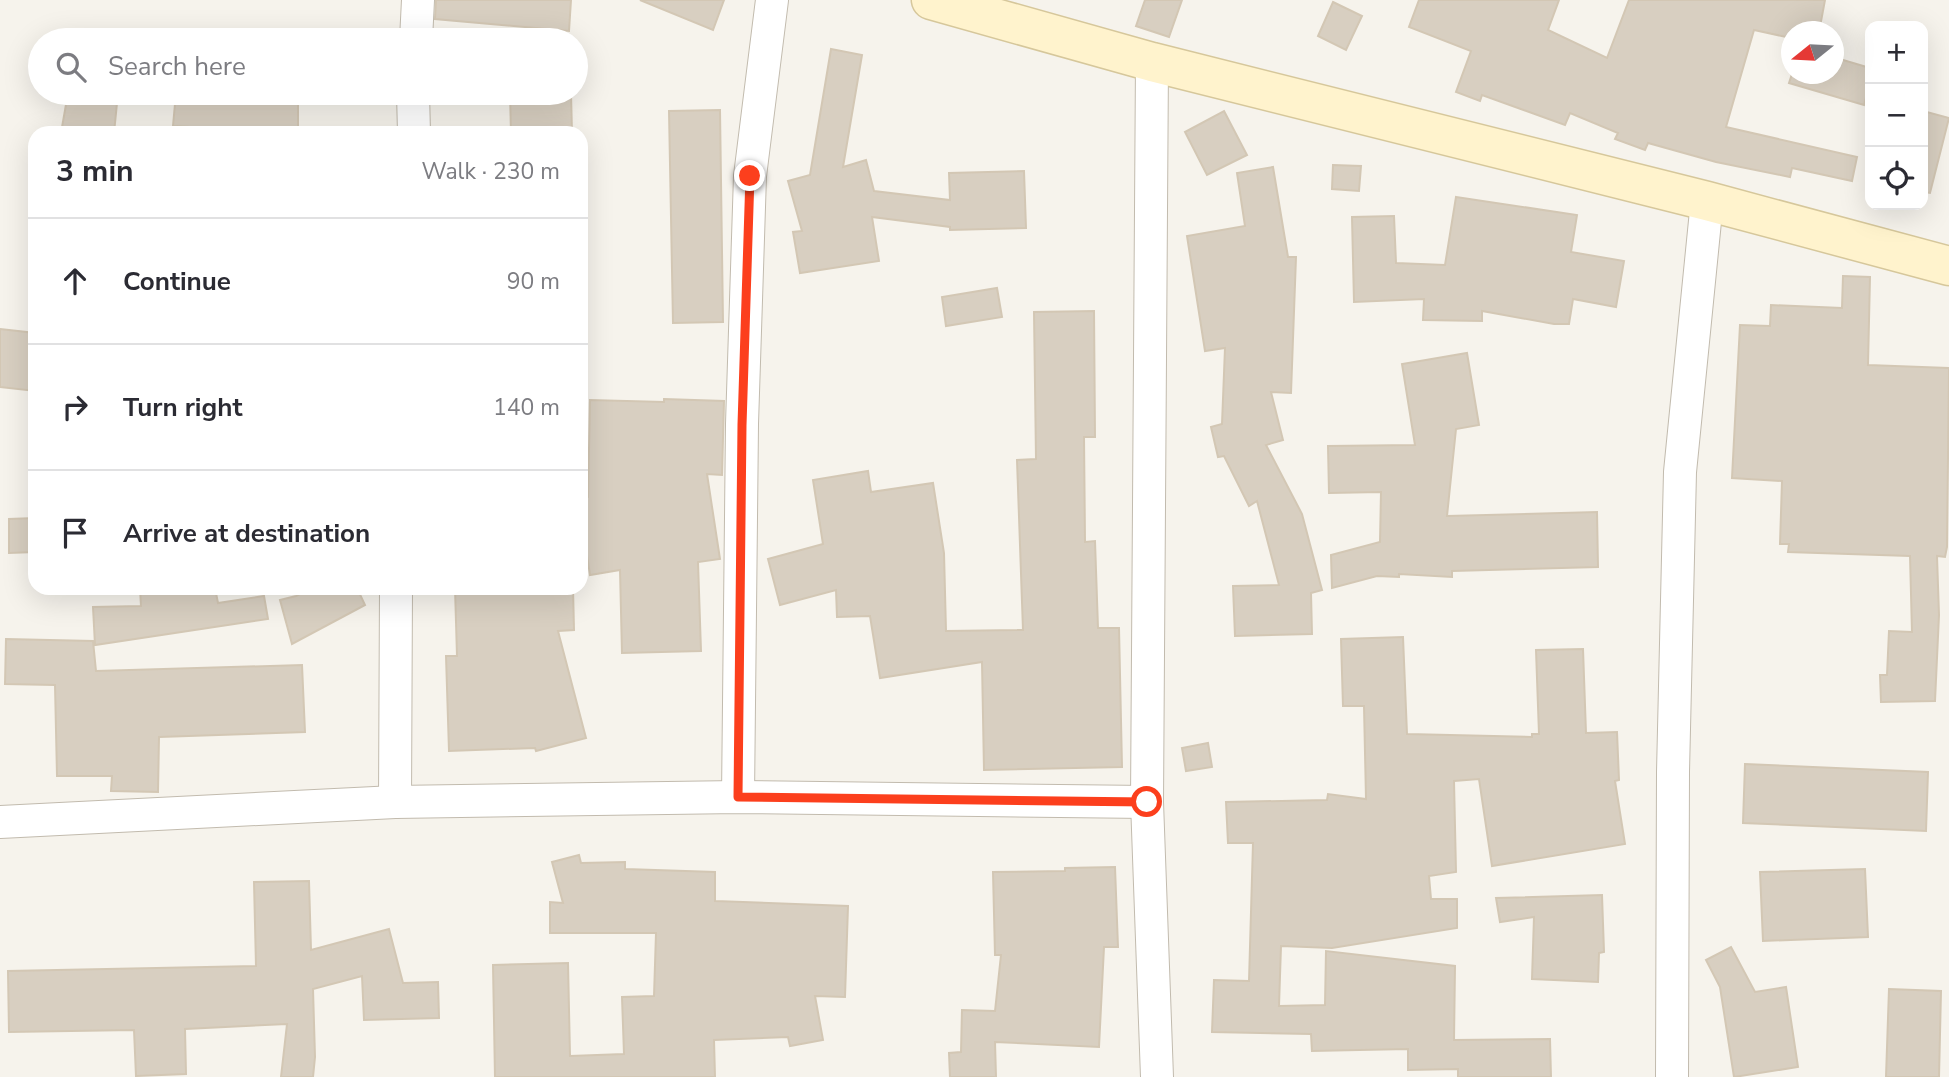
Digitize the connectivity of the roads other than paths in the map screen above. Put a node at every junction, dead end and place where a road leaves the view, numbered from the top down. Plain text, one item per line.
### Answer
1 (418, 0) edge
2 (772, 0) edge
3 (931, 0) edge
4 (417, 28) edge
5 (1152, 62) junction
6 (413, 105) edge
7 (414, 126) edge
8 (1707, 201) junction
9 (1949, 266) edge
10 (396, 595) edge
11 (738, 797) junction
12 (395, 802) junction
13 (1147, 802) junction
14 (0, 822) edge
15 (1157, 1077) edge
16 (1672, 1077) edge

1 - 4 street
2 - 11 street
3 - 5 street
5 - 8 street
5 - 13 street
6 - 7 street
8 - 9 street
8 - 16 street
10 - 12 street
11 - 12 street
11 - 13 street
12 - 14 street
13 - 15 street

